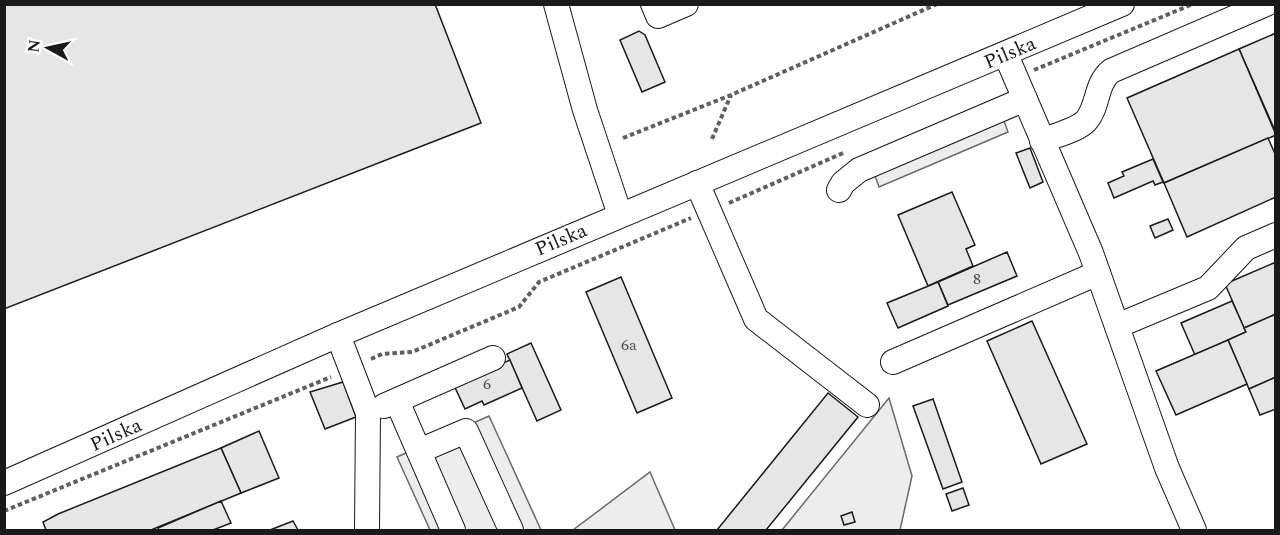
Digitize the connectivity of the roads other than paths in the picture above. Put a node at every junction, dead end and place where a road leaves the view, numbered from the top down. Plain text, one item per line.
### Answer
1 (556, 4) edge
2 (653, 4) edge
3 (686, 4) edge
4 (1122, 4) edge
5 (1266, 4) edge
6 (1006, 55) junction
7 (1025, 99) junction
8 (1042, 141) junction
9 (697, 183) junction
10 (839, 190) dead end
11 (620, 214) junction
12 (1275, 235) edge
13 (1098, 273) junction
14 (1117, 326) junction
15 (339, 335) junction
16 (493, 358) dead end
17 (893, 362) dead end
18 (397, 400) junction
19 (867, 405) dead end
20 (368, 413) junction
21 (419, 451) junction
22 (4, 483) edge
23 (367, 531) edge
24 (453, 531) edge
25 (511, 531) edge
26 (1194, 531) edge

1 - 11 street
2 - 3 street
4 - 6 street, Pilska
5 - 8 street
6 - 7 street
6 - 9 street, Pilska
7 - 8 street
7 - 10 street
8 - 13 street
9 - 11 street, Pilska
9 - 19 street
11 - 15 street, Pilska
12 - 14 street
13 - 14 street
13 - 17 street
14 - 26 street
15 - 20 street
15 - 22 street, Pilska
16 - 18 street
18 - 20 street
18 - 21 street
20 - 23 street
21 - 24 street
21 - 25 street

